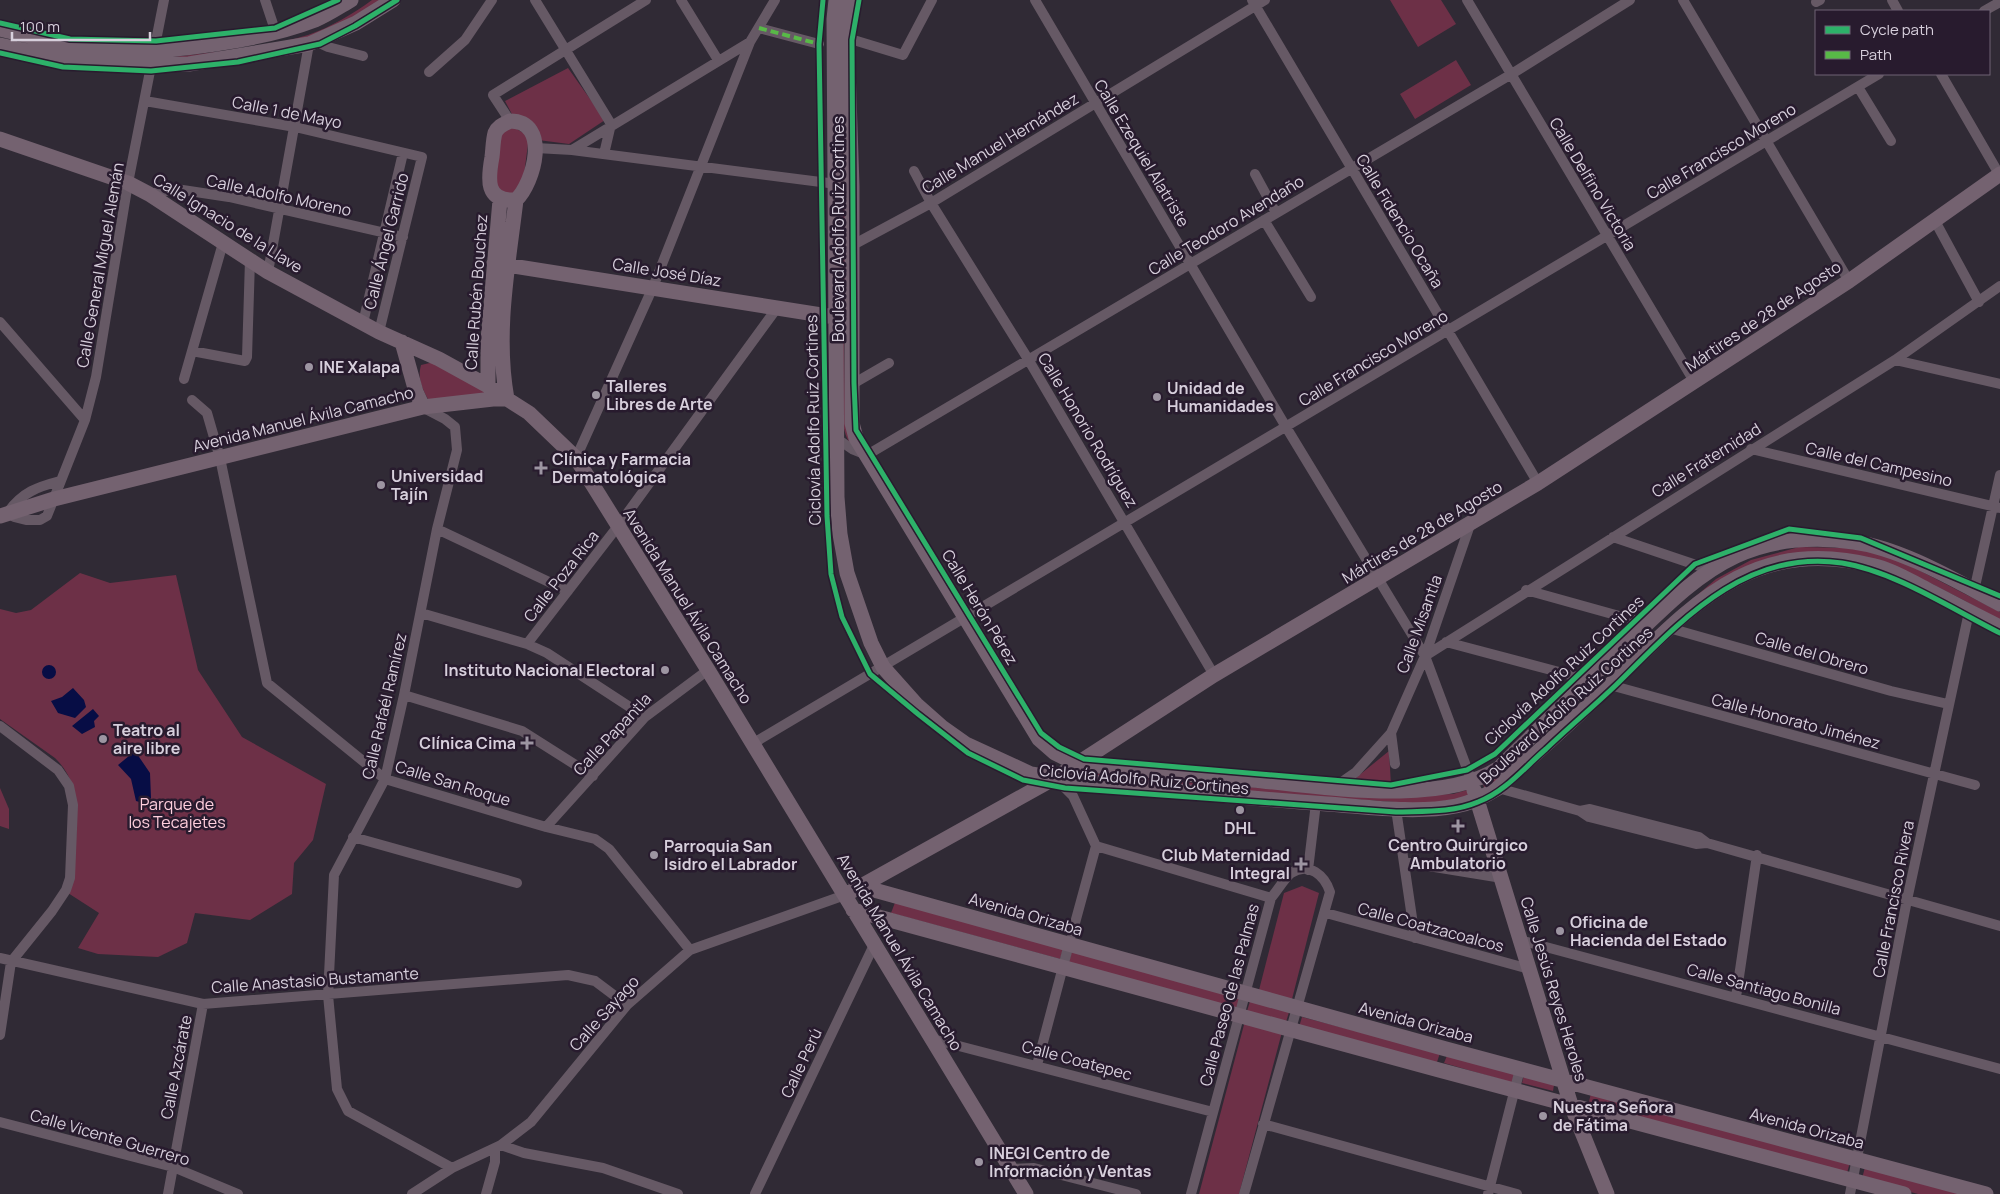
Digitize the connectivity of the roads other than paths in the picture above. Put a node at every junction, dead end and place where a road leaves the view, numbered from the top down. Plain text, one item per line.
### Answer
1 (164, 0) edge
2 (265, 0) edge
3 (351, 0) edge
4 (393, 0) edge
5 (492, 0) edge
6 (535, 0) edge
7 (646, 0) edge
8 (681, 0) edge
9 (775, 0) edge
10 (836, 0) edge
11 (850, 0) edge
12 (932, 0) edge
13 (1035, 0) edge
14 (1265, 0) edge
15 (1468, 0) edge
16 (1630, 0) edge
17 (1683, 0) edge
18 (2000, 2) edge
19 (1254, 3) edge
20 (1986, 10) edge
21 (759, 28) junction
22 (0, 29) edge
23 (276, 32) junction
24 (847, 38) junction
25 (750, 42) junction
26 (312, 43) junction
27 (819, 44) dead end
28 (0, 45) edge
29 (154, 50) junction
30 (566, 51) junction
31 (363, 56) dead end
32 (718, 60) junction
33 (152, 66) junction
34 (429, 72) dead end
35 (1510, 74) junction
36 (1877, 75) edge
37 (1942, 75) edge
38 (1858, 87) junction
39 (145, 101) junction
40 (1095, 104) junction
41 (510, 121) junction
42 (611, 124) junction
43 (295, 127) junction
44 (0, 139) edge
45 (1891, 140) dead end
46 (1768, 141) junction
47 (536, 148) junction
48 (572, 150) junction
49 (403, 153) junction
50 (604, 154) junction
51 (422, 157) joint
52 (702, 165) junction
53 (1350, 168) junction
54 (914, 170) dead end
55 (1255, 174) dead end
56 (2000, 174) edge
57 (128, 182) junction
58 (835, 183) junction
59 (852, 186) junction
60 (150, 194) junction
61 (500, 200) junction
62 (516, 200) junction
63 (931, 203) junction
64 (279, 209) junction
65 (1276, 213) junction
66 (1264, 220) junction
67 (1936, 222) junction
68 (385, 233) junction
69 (1607, 236) junction
70 (403, 237) junction
71 (223, 243) junction
72 (851, 246) junction
73 (250, 260) junction
74 (501, 263) junction
75 (1191, 264) junction
76 (268, 272) junction
77 (374, 273) junction
78 (391, 278) junction
79 (1849, 281) junction
80 (2000, 286) edge
81 (653, 287) junction
82 (1311, 297) dead end
83 (1979, 302) junction
84 (777, 308) junction
85 (834, 317) junction
86 (0, 322) edge
87 (363, 323) junction
88 (1448, 330) junction
89 (379, 332) junction
90 (402, 342) junction
91 (192, 351) junction
92 (439, 359) junction
93 (1028, 359) junction
94 (1895, 360) junction
95 (889, 363) dead end
96 (411, 375) junction
97 (184, 379) dead end
98 (1695, 383) junction
99 (2000, 384) edge
100 (851, 385) junction
101 (488, 386) junction
102 (507, 399) junction
103 (192, 400) dead end
104 (423, 407) junction
105 (85, 420) junction
106 (1286, 427) junction
107 (836, 438) junction
108 (1751, 449) junction
109 (867, 454) junction
110 (220, 458) junction
111 (576, 458) junction
112 (2000, 475) edge
113 (60, 481) junction
114 (1538, 483) junction
115 (54, 499) junction
116 (1997, 507) edge
117 (4, 514) edge
118 (1126, 522) junction
119 (1470, 525) junction
120 (618, 526) junction
121 (436, 529) junction
122 (1613, 537) junction
123 (1711, 570) junction
124 (1379, 579) junction
125 (1526, 590) junction
126 (568, 591) junction
127 (1974, 591) junction
128 (2000, 604) edge
129 (1969, 612) junction
130 (420, 613) junction
131 (966, 616) junction
132 (1648, 624) junction
133 (2000, 627) edge
134 (1669, 628) junction
135 (1446, 642) junction
136 (527, 644) junction
137 (1425, 656) junction
138 (883, 667) junction
139 (708, 670) junction
140 (1214, 674) junction
141 (1589, 680) junction
142 (1610, 685) junction
143 (404, 695) junction
144 (1948, 704) junction
145 (644, 717) junction
146 (0, 726) edge
147 (1391, 733) junction
148 (752, 744) junction
149 (1077, 764) junction
150 (1395, 764) dead end
151 (1933, 774) junction
152 (592, 776) junction
153 (1055, 778) junction
154 (385, 779) junction
155 (1472, 782) junction
156 (1974, 785) dead end
157 (1333, 788) junction
158 (1498, 788) junction
159 (1477, 799) junction
160 (1316, 803) junction
161 (1396, 809) junction
162 (546, 827) junction
163 (354, 837) junction
164 (1096, 846) junction
165 (1757, 855) junction
166 (1404, 862) junction
167 (1308, 870) junction
168 (1502, 878) junction
169 (837, 882) junction
170 (517, 883) dead end
171 (861, 886) junction
172 (845, 895) junction
173 (894, 896) junction
174 (1271, 898) junction
175 (1907, 900) junction
176 (853, 910) junction
177 (1326, 913) junction
178 (885, 918) junction
179 (2000, 926) edge
180 (1415, 938) junction
181 (1070, 939) junction
182 (1520, 940) junction
183 (874, 945) junction
184 (690, 950) junction
185 (0, 958) edge
186 (11, 962) junction
187 (1062, 968) junction
188 (1529, 969) junction
189 (328, 994) junction
190 (1246, 994) junction
191 (1736, 997) junction
192 (203, 1004) junction
193 (627, 1005) junction
194 (1296, 1007) junction
195 (1240, 1015) junction
196 (1290, 1028) junction
197 (0, 1035) edge
198 (1881, 1037) junction
199 (932, 1039) junction
200 (1446, 1049) junction
201 (1037, 1065) junction
202 (1520, 1069) junction
203 (2000, 1069) edge
204 (1439, 1070) junction
205 (1563, 1079) junction
206 (1514, 1090) junction
207 (1571, 1105) junction
208 (1213, 1112) junction
209 (0, 1122) edge
210 (1263, 1124) junction
211 (498, 1147) junction
212 (1857, 1161) junction
213 (173, 1167) junction
214 (452, 1168) junction
215 (1011, 1169) junction
216 (1851, 1187) edge
217 (1488, 1190) edge
218 (168, 1194) edge
219 (238, 1194) edge
220 (412, 1194) edge
221 (486, 1194) edge
222 (678, 1194) edge
223 (755, 1194) edge
224 (1026, 1194) edge
225 (1136, 1194) edge
226 (1191, 1194) edge
227 (1244, 1194) edge
228 (1517, 1194) edge
229 (1607, 1194) edge
230 (1904, 1194) edge
231 (1986, 1194) edge

1 - 29 street, Calle General Miguel Alemán
2 - 23 street
3 - 23 main road
4 - 26 main road
5 - 34 street
6 - 30 street
7 - 30 street
8 - 32 street
9 - 21 street
10 - 58 main road, Boulevard Adolfo Ruiz Cortines
11 - 24 main road, Boulevard Adolfo Ruiz Cortines
12 - 24 street
13 - 40 street, Calle Ezequiel Alatriste
14 - 19 street, Calle Manuel Hernández
15 - 35 street, Calle Delfino Victoria
16 - 35 street, Calle Teodoro Avendaño
17 - 46 street
18 - 20 street
19 - 40 street, Calle Manuel Hernández
19 - 53 street, Calle Fidencio Ocaña
21 - 25 street
21 - 27 street
22 - 29 main road
23 - 29 main road
24 - 59 main road, Boulevard Adolfo Ruiz Cortines
25 - 32 street
25 - 52 street
26 - 31 street
26 - 33 main road
26 - 43 street
28 - 33 main road
29 - 33 street, Calle General Miguel Alemán
30 - 41 street
30 - 42 street
32 - 42 street
33 - 39 street, Calle General Miguel Alemán
35 - 53 street, Calle Teodoro Avendaño
35 - 69 street, Calle Delfino Victoria
36 - 38 street, Calle Francisco Moreno
37 - 56 street
38 - 45 street
38 - 46 street, Calle Francisco Moreno
39 - 43 street, Calle 1 de Mayo
39 - 57 street, Calle General Miguel Alemán
40 - 63 street, Calle Manuel Hernández
40 - 75 street, Calle Ezequiel Alatriste
41 - 47 main road
41 - 61 main road
42 - 48 street
42 - 50 street
43 - 49 street, Calle 1 de Mayo
43 - 64 street
44 - 57 main road, Calle Ignacio de la Llave
46 - 69 street, Calle Francisco Moreno
46 - 79 street
47 - 48 street
47 - 62 main road
48 - 50 street
49 - 51 street, Calle 1 de Mayo
49 - 68 street, Calle Ángel Garrido
50 - 52 street
51 - 70 street, Calle Ángel Garrido
52 - 58 street
52 - 81 street
53 - 65 street, Calle Teodoro Avendaño
53 - 88 street, Calle Fidencio Ocaña
54 - 63 street, Calle Honorio Rodríguez
55 - 65 street
56 - 67 main road, Mártires de 28 de Agosto
57 - 60 main road, Calle Ignacio de la Llave
57 - 105 street, Calle General Miguel Alemán
58 - 59 street
58 - 85 main road, Boulevard Adolfo Ruiz Cortines
59 - 72 main road, Boulevard Adolfo Ruiz Cortines
60 - 64 street, Calle Adolfo Moreno
60 - 71 main road, Calle Ignacio de la Llave
61 - 62 main road
61 - 74 main road, Calle Rubén Bouchez
62 - 74 main road, Calle Rubén Bouchez
63 - 72 street, Calle Manuel Hernández
63 - 93 street, Calle Honorio Rodríguez
64 - 68 street, Calle Adolfo Moreno
64 - 76 street
65 - 66 street, Calle Teodoro Avendaño
66 - 75 street, Calle Teodoro Avendaño
66 - 82 street
67 - 79 main road, Mártires de 28 de Agosto
67 - 83 street
68 - 70 street, Calle Adolfo Moreno
68 - 77 street, Calle Ángel Garrido
69 - 88 street, Calle Francisco Moreno
69 - 98 street, Calle Delfino Victoria
70 - 78 street, Calle Ángel Garrido
71 - 73 main road, Calle Ignacio de la Llave
71 - 91 street
72 - 100 main road, Boulevard Adolfo Ruiz Cortines
73 - 76 main road, Calle Ignacio de la Llave
73 - 91 street
74 - 81 main road, Calle José Díaz
74 - 101 main road, Calle Rubén Bouchez
74 - 102 main road, Calle Rubén Bouchez
75 - 93 street, Calle Teodoro Avendaño
75 - 106 street, Calle Ezequiel Alatriste
76 - 87 main road, Calle Ignacio de la Llave
77 - 78 street
77 - 87 street, Calle Ángel Garrido
78 - 89 street, Calle Ángel Garrido
79 - 98 main road, Mártires de 28 de Agosto
80 - 83 street, Calle Fraternidad
81 - 84 main road, Calle José Díaz
81 - 111 street
83 - 94 street, Calle Fraternidad
84 - 85 main road, Calle José Díaz
84 - 120 street, Calle Poza Rica
85 - 107 main road, Boulevard Adolfo Ruiz Cortines
86 - 105 street
87 - 89 main road, Calle Ignacio de la Llave
88 - 106 street, Calle Francisco Moreno
88 - 114 street, Calle Fidencio Ocaña
89 - 90 main road, Calle Ignacio de la Llave
90 - 92 main road, Calle Ignacio de la Llave
90 - 96 main road
91 - 97 street
92 - 96 main road
92 - 101 main road, Calle Ignacio de la Llave
93 - 109 street, Calle Teodoro Avendaño
93 - 118 street, Calle Honorio Rodríguez
94 - 99 street
94 - 108 street, Calle Fraternidad
95 - 100 street
96 - 104 main road
98 - 114 main road, Mártires de 28 de Agosto
100 - 109 main road, Boulevard Adolfo Ruiz Cortines
101 - 102 main road, Calle Ignacio de la Llave
102 - 104 main road, Avenida Manuel Ávila Camacho
102 - 111 main road, Avenida Manuel Ávila Camacho
103 - 110 street, Calle San Roque
104 - 110 main road, Avenida Manuel Ávila Camacho
104 - 121 street, Calle Rafaél Ramírez
105 - 113 street, Calle General Miguel Alemán
106 - 118 street, Calle Francisco Moreno
106 - 124 street, Calle Ezequiel Alatriste
107 - 109 street
107 - 138 main road, Boulevard Adolfo Ruiz Cortines
108 - 116 street, Calle del Campesino
108 - 122 street, Calle Fraternidad
109 - 131 main road, Calle Herón Pérez
110 - 115 main road, Avenida Manuel Ávila Camacho
110 - 154 street, Calle San Roque
111 - 120 main road, Avenida Manuel Ávila Camacho
112 - 116 street
113 - 115 street, Calle General Miguel Alemán
113 - 117 street
114 - 119 main road, Mártires de 28 de Agosto
115 - 117 main road, Avenida Manuel Ávila Camacho
116 - 127 street
118 - 131 street, Calle Francisco Moreno
118 - 140 street, Calle Honorio Rodríguez
119 - 124 main road, Mártires de 28 de Agosto
119 - 137 street, Calle Misantla
120 - 126 street, Calle Poza Rica
120 - 139 main road, Avenida Manuel Ávila Camacho
121 - 126 street
121 - 130 street, Calle Rafaél Ramírez
122 - 123 street
122 - 125 street, Calle Fraternidad
123 - 127 main road, Boulevard Adolfo Ruiz Cortines
123 - 132 main road, Boulevard Adolfo Ruiz Cortines
124 - 137 street, Calle Jesús Reyes Heroles
124 - 140 main road, Mártires de 28 de Agosto
125 - 132 street
125 - 135 street, Calle Fraternidad
126 - 136 street, Calle Poza Rica
127 - 128 main road, Boulevard Adolfo Ruiz Cortines
129 - 133 main road, Boulevard Adolfo Ruiz Cortines
129 - 134 main road, Boulevard Adolfo Ruiz Cortines
129 - 144 street, Calle Francisco Rivera
130 - 136 street
130 - 143 street, Calle Rafaél Ramírez
131 - 138 street, Calle Francisco Moreno
131 - 149 main road, Calle Herón Pérez
132 - 141 main road, Boulevard Adolfo Ruiz Cortines
134 - 142 main road, Boulevard Adolfo Ruiz Cortines
134 - 144 street, Calle del Obrero
135 - 137 street, Calle Fraternidad
135 - 141 street
136 - 145 street
137 - 147 street, Calle Misantla
137 - 155 street, Calle Jesús Reyes Heroles
138 - 148 street, Calle Francisco Moreno
138 - 153 main road, Boulevard Adolfo Ruiz Cortines
139 - 145 street, Calle Papantla
139 - 148 main road, Avenida Manuel Ávila Camacho
140 - 149 main road, Mártires de 28 de Agosto
141 - 155 main road, Boulevard Adolfo Ruiz Cortines
142 - 151 street, Calle Honorato Jiménez
142 - 158 main road, Boulevard Adolfo Ruiz Cortines
143 - 152 street
143 - 154 street, Calle Rafaél Ramírez
144 - 151 street, Calle Francisco Rivera
145 - 152 street, Calle Papantla
146 - 186 street
147 - 150 street
147 - 157 street, Calle Misantla
148 - 169 main road, Avenida Manuel Ávila Camacho
149 - 153 main road, Mártires de 28 de Agosto
149 - 157 main road, Boulevard Adolfo Ruiz Cortines
151 - 156 street, Calle Honorato Jiménez
151 - 175 street, Calle Francisco Rivera
152 - 162 street, Calle Papantla
153 - 160 main road, Boulevard Adolfo Ruiz Cortines
153 - 164 street
153 - 171 main road, Mártires de 28 de Agosto
154 - 162 street, Calle San Roque
154 - 163 street, Calle Rafaél Ramírez
155 - 157 main road, Boulevard Adolfo Ruiz Cortines
155 - 159 main road, Calle Jesús Reyes Heroles
158 - 159 main road, Boulevard Adolfo Ruiz Cortines
158 - 165 street
159 - 161 main road, Boulevard Adolfo Ruiz Cortines
159 - 168 main road, Calle Jesús Reyes Heroles
160 - 161 main road, Boulevard Adolfo Ruiz Cortines
160 - 167 street
161 - 166 street
162 - 184 street, Calle San Roque
163 - 170 street
163 - 189 street, Calle Rafaél Ramírez
164 - 174 street
164 - 181 street
165 - 175 street
165 - 191 street
166 - 168 street
166 - 180 street
167 - 174 street, Calle Paseo de las Palmas
167 - 177 street
168 - 182 main road, Calle Jesús Reyes Heroles
169 - 171 main road, Avenida Orizaba
169 - 172 main road, Avenida Manuel Ávila Camacho
171 - 172 main road, Mártires de 28 de Agosto
171 - 173 main road, Avenida Orizaba
172 - 176 main road, Avenida Manuel Ávila Camacho
172 - 184 street, Calle Sayago
173 - 178 main road
173 - 181 main road, Avenida Orizaba
174 - 190 street, Calle Paseo de las Palmas
175 - 179 street
175 - 198 street, Calle Francisco Rivera
176 - 178 main road
176 - 183 main road, Avenida Manuel Ávila Camacho
177 - 180 street, Calle Coatzacoalcos
177 - 194 street
178 - 187 main road
180 - 188 street, Calle Coatzacoalcos
181 - 187 street
181 - 190 main road, Avenida Orizaba
182 - 188 main road, Calle Jesús Reyes Heroles
182 - 191 street, Calle Santiago Bonilla
183 - 199 main road, Avenida Manuel Ávila Camacho
183 - 223 street, Calle Perú
184 - 193 street, Calle Sayago
185 - 186 street, Calle Anastasio Bustamante
186 - 192 street, Calle Anastasio Bustamante
186 - 197 street
187 - 195 main road
187 - 201 street
188 - 205 main road, Calle Jesús Reyes Heroles
189 - 192 street, Calle Anastasio Bustamante
189 - 193 street, Calle Anastasio Bustamante
189 - 214 street, Calle Rafaél Ramírez
190 - 194 main road, Avenida Orizaba
190 - 195 street, Calle Paseo de las Palmas
191 - 198 street, Calle Santiago Bonilla
192 - 213 street, Calle Azcárate
193 - 211 street, Calle Sayago
194 - 196 street
194 - 200 main road, Avenida Orizaba
195 - 196 main road
195 - 208 street, Calle Paseo de las Palmas
196 - 204 main road
196 - 210 street
198 - 203 street, Calle Santiago Bonilla
198 - 212 street, Calle Francisco Rivera
199 - 201 street, Calle Coatepec
199 - 215 main road, Avenida Manuel Ávila Camacho
200 - 202 main road, Avenida Orizaba
200 - 204 main road
201 - 208 street, Calle Coatepec
202 - 205 main road, Avenida Orizaba
202 - 206 street
204 - 206 main road
205 - 207 main road, Calle Jesús Reyes Heroles
205 - 212 main road, Avenida Orizaba
206 - 207 main road
206 - 217 street
207 - 216 main road
207 - 229 main road, Calle Jesús Reyes Heroles
208 - 226 street, Calle Paseo de las Palmas
209 - 213 street, Calle Vicente Guerrero
210 - 217 street
210 - 227 street
211 - 214 street, Calle Sayago
211 - 221 street
211 - 222 street
212 - 216 street, Calle Francisco Rivera
212 - 231 main road, Avenida Orizaba
213 - 218 street, Calle Azcárate
213 - 219 street, Calle Vicente Guerrero
214 - 220 street, Calle Sayago
215 - 224 main road, Avenida Manuel Ávila Camacho
215 - 225 street
216 - 230 main road
217 - 228 street

